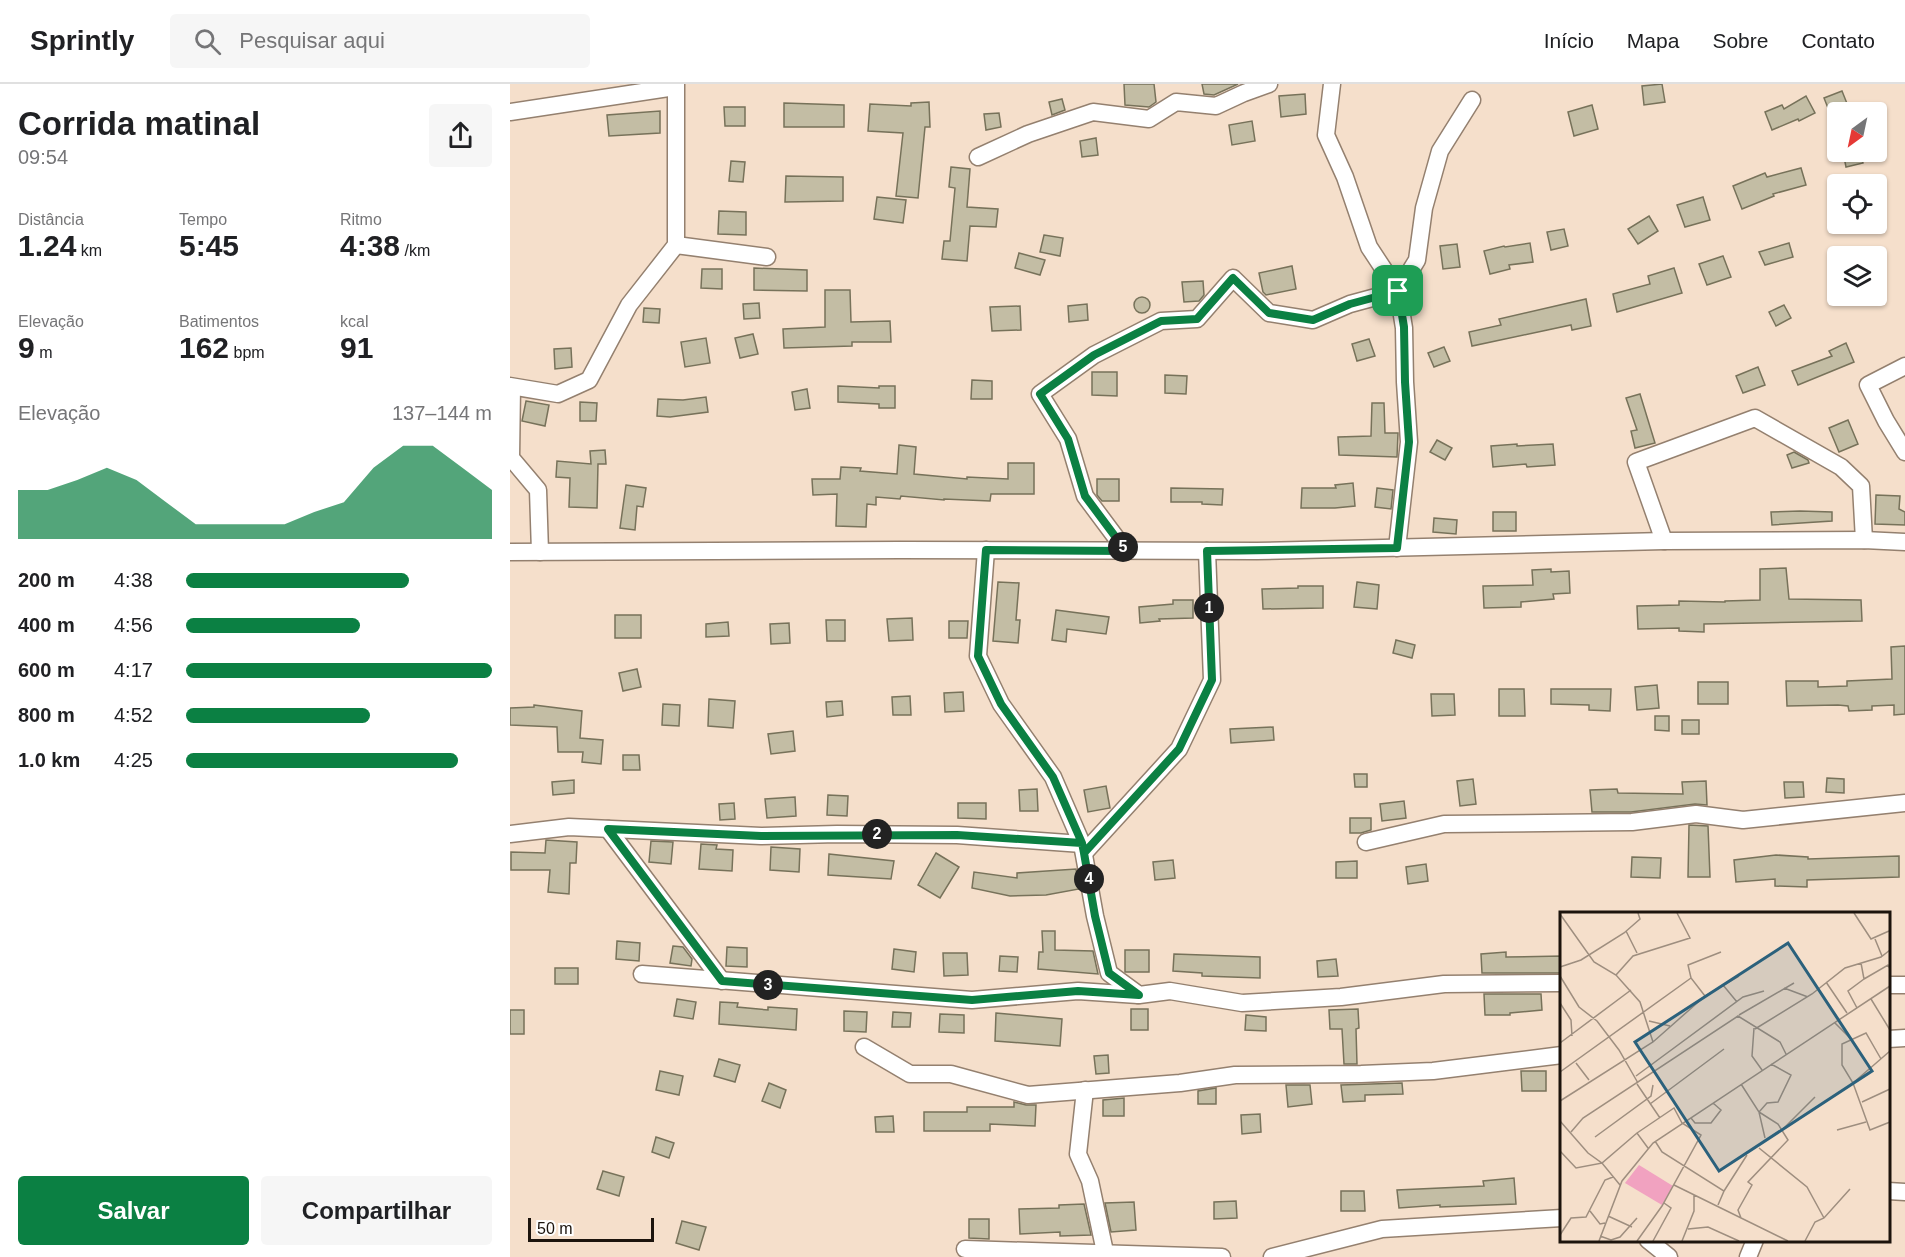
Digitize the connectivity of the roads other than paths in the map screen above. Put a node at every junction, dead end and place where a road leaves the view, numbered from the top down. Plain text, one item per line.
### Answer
1 (1269, 84) edge
2 (1332, 84) edge
3 (676, 86) edge
4 (1472, 100) dead end
5 (510, 112) edge
6 (978, 158) dead end
7 (676, 244) junction
8 (767, 257) dead end
9 (1398, 291) junction
10 (1905, 366) edge
11 (511, 387) edge
12 (1905, 452) edge
13 (1864, 540) junction
14 (1664, 541) junction
15 (1905, 542) edge
16 (1397, 548) junction
17 (986, 550) junction
18 (1126, 551) junction
19 (1207, 551) junction
20 (510, 552) edge
21 (540, 552) junction
22 (1905, 803) edge
23 (608, 829) junction
24 (510, 834) edge
25 (1366, 842) dead end
26 (1083, 848) junction
27 (642, 974) dead end
28 (722, 981) junction
29 (1560, 983) edge
30 (1139, 995) junction
31 (1905, 1038) edge
32 (1890, 1039) edge
33 (864, 1047) dead end
34 (1560, 1055) edge
35 (1084, 1090) junction
36 (1560, 1218) edge
37 (1650, 1242) edge
38 (1754, 1242) edge
39 (965, 1249) dead end
40 (1105, 1252) junction
41 (1222, 1257) edge
42 (1272, 1257) edge
43 (1669, 1257) edge
44 (1748, 1257) edge

1 - 6 street
2 - 9 street
3 - 5 street
3 - 7 street
4 - 9 street
7 - 8 street
7 - 11 street
9 - 16 street
9 - 18 street
10 - 12 street
11 - 21 street
13 - 14 street
13 - 14 street
13 - 15 street
14 - 16 street
16 - 19 street
17 - 18 street
17 - 21 street
17 - 26 street
18 - 19 street
19 - 26 street
20 - 21 street
22 - 25 street
23 - 24 street
23 - 26 street
23 - 28 street
26 - 30 street
27 - 28 street
28 - 30 street
29 - 30 street
31 - 32 street
33 - 35 street
34 - 35 street
35 - 40 street
36 - 42 street
37 - 43 street
38 - 44 street
39 - 40 street
40 - 41 street

